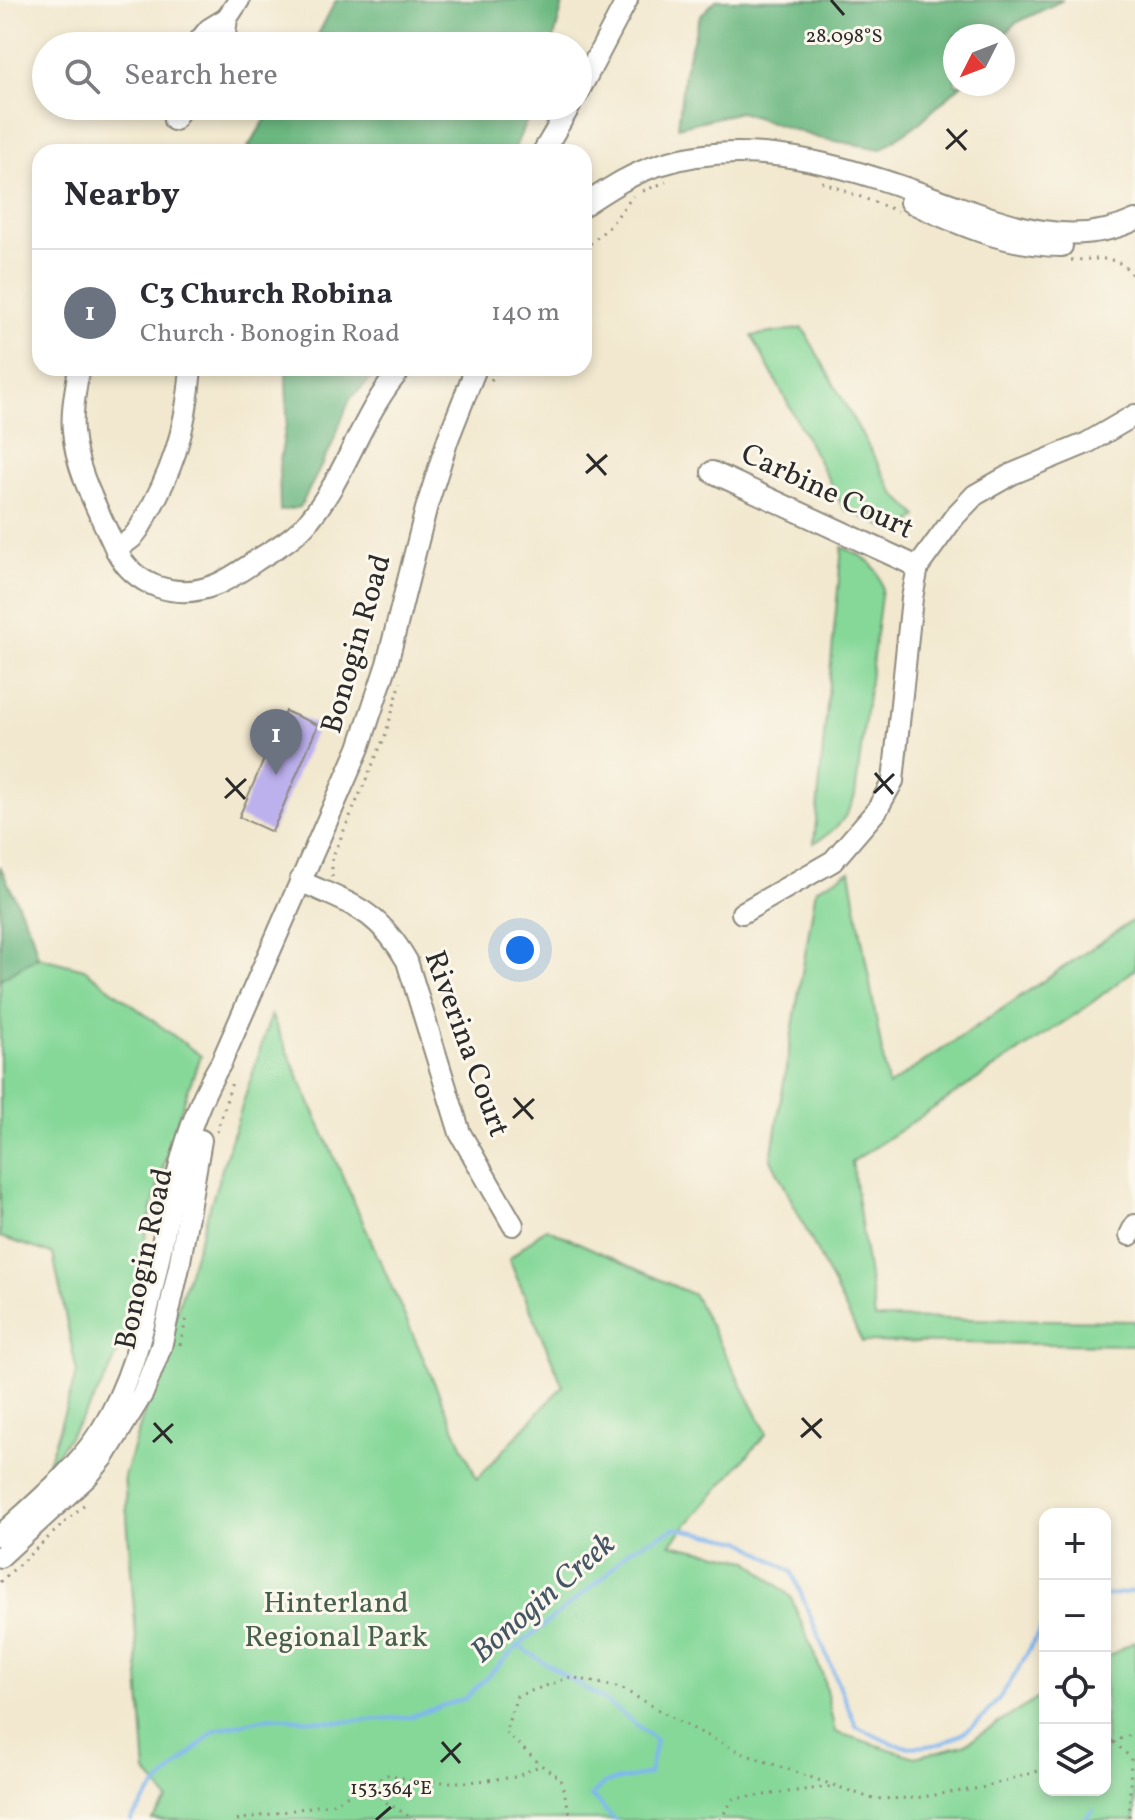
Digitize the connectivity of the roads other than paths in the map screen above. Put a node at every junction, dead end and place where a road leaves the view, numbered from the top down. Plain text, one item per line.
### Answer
1 (239, 0) edge
2 (627, 0) edge
3 (227, 18) junction
4 (207, 32) edge
5 (225, 32) edge
6 (592, 66) edge
7 (562, 120) edge
8 (548, 144) edge
9 (592, 200) edge
10 (1134, 226) edge
11 (78, 376) edge
12 (190, 376) edge
13 (396, 376) edge
14 (473, 376) edge
15 (1135, 415) edge
16 (712, 472) dead end
17 (116, 550) junction
18 (918, 567) junction
19 (300, 881) junction
20 (742, 913) dead end
21 (221, 1063) junction
22 (513, 1225) dead end
23 (180, 1260) junction
24 (130, 1374) junction
25 (1, 1552) edge

1 - 3 street
2 - 6 street
3 - 4 street
3 - 5 street
7 - 8 street
9 - 10 street
11 - 17 street
12 - 17 street
13 - 17 street
14 - 19 street, Bonogin Road
15 - 18 street
16 - 18 street, Carbine Court
18 - 20 street
19 - 21 street, Bonogin Road
19 - 22 street, Riverina Court
21 - 23 street, Bonogin Road
21 - 24 street, Bonogin Road
23 - 24 street
23 - 25 street, Bonogin Road
24 - 25 street, Bonogin Road

